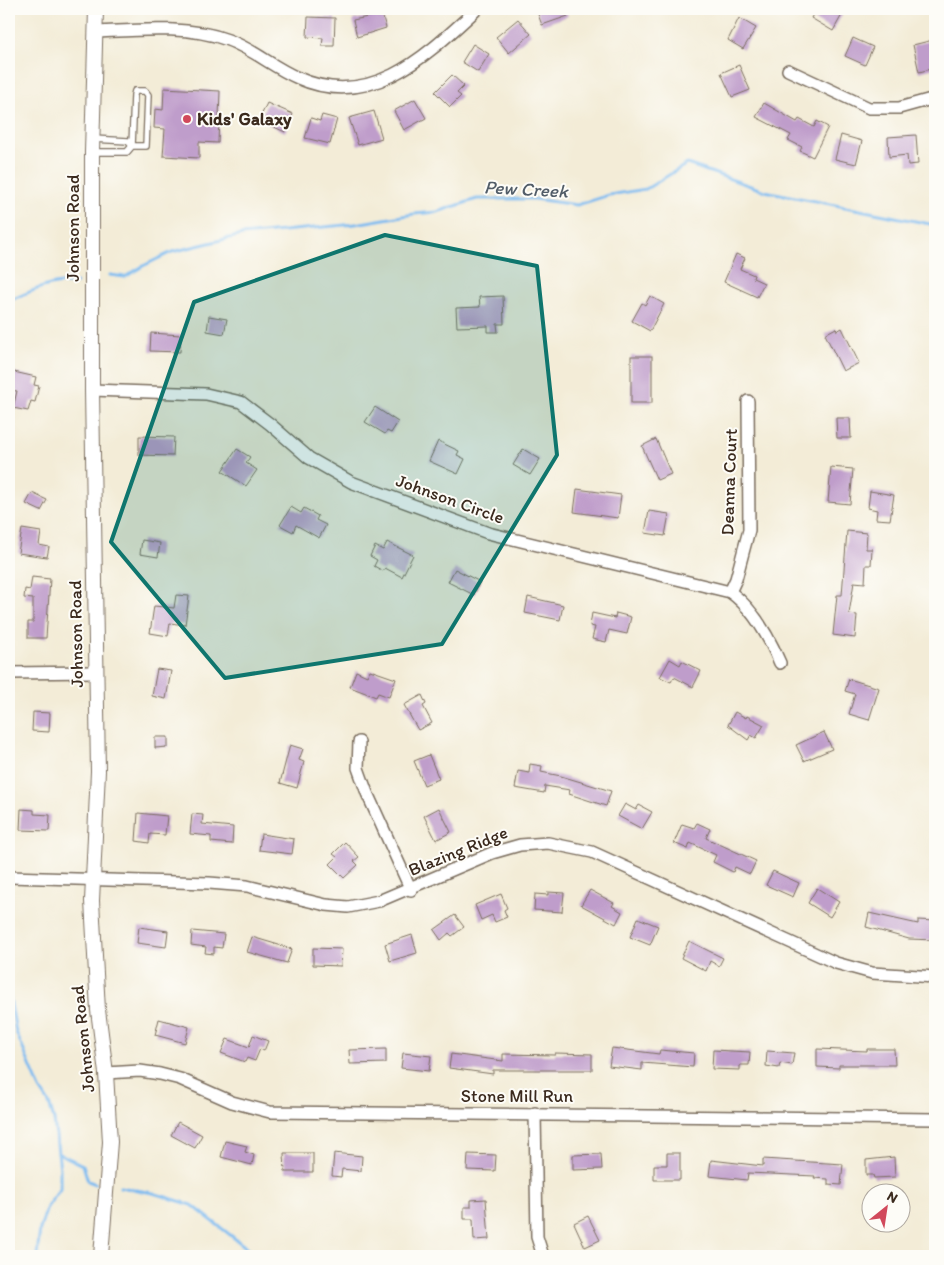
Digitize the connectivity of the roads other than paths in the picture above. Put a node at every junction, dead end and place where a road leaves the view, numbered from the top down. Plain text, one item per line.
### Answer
1 (96, 9) edge
2 (477, 9) edge
3 (96, 32) junction
4 (788, 70) dead end
5 (935, 98) edge
6 (92, 145) junction
7 (132, 146) junction
8 (92, 390) junction
9 (748, 400) dead end
10 (730, 592) junction
11 (780, 663) dead end
12 (96, 672) junction
13 (9, 673) edge
14 (359, 742) dead end
15 (9, 877) edge
16 (92, 878) junction
17 (411, 890) junction
18 (935, 977) edge
19 (106, 1074) junction
20 (535, 1113) junction
21 (935, 1119) edge
22 (101, 1256) edge
23 (543, 1256) edge

1 - 3 street, Johnson Road
2 - 3 street
3 - 6 street, Johnson Road
4 - 5 street
6 - 7 lane
6 - 7 lane
6 - 8 street, Johnson Road
7 - 7 lane
8 - 10 street, Johnson Circle
8 - 12 street, Johnson Road
9 - 10 street, Deanna Court
10 - 11 street
12 - 13 street
12 - 16 street, Johnson Road
14 - 17 street
15 - 16 street, Blazing Ridge
16 - 17 street, Blazing Ridge
16 - 19 street, Johnson Road
17 - 18 street, Blazing Ridge
19 - 20 street, Stone Mill Run
19 - 22 street, Johnson Road
20 - 21 street, Stone Mill Run
20 - 23 street

